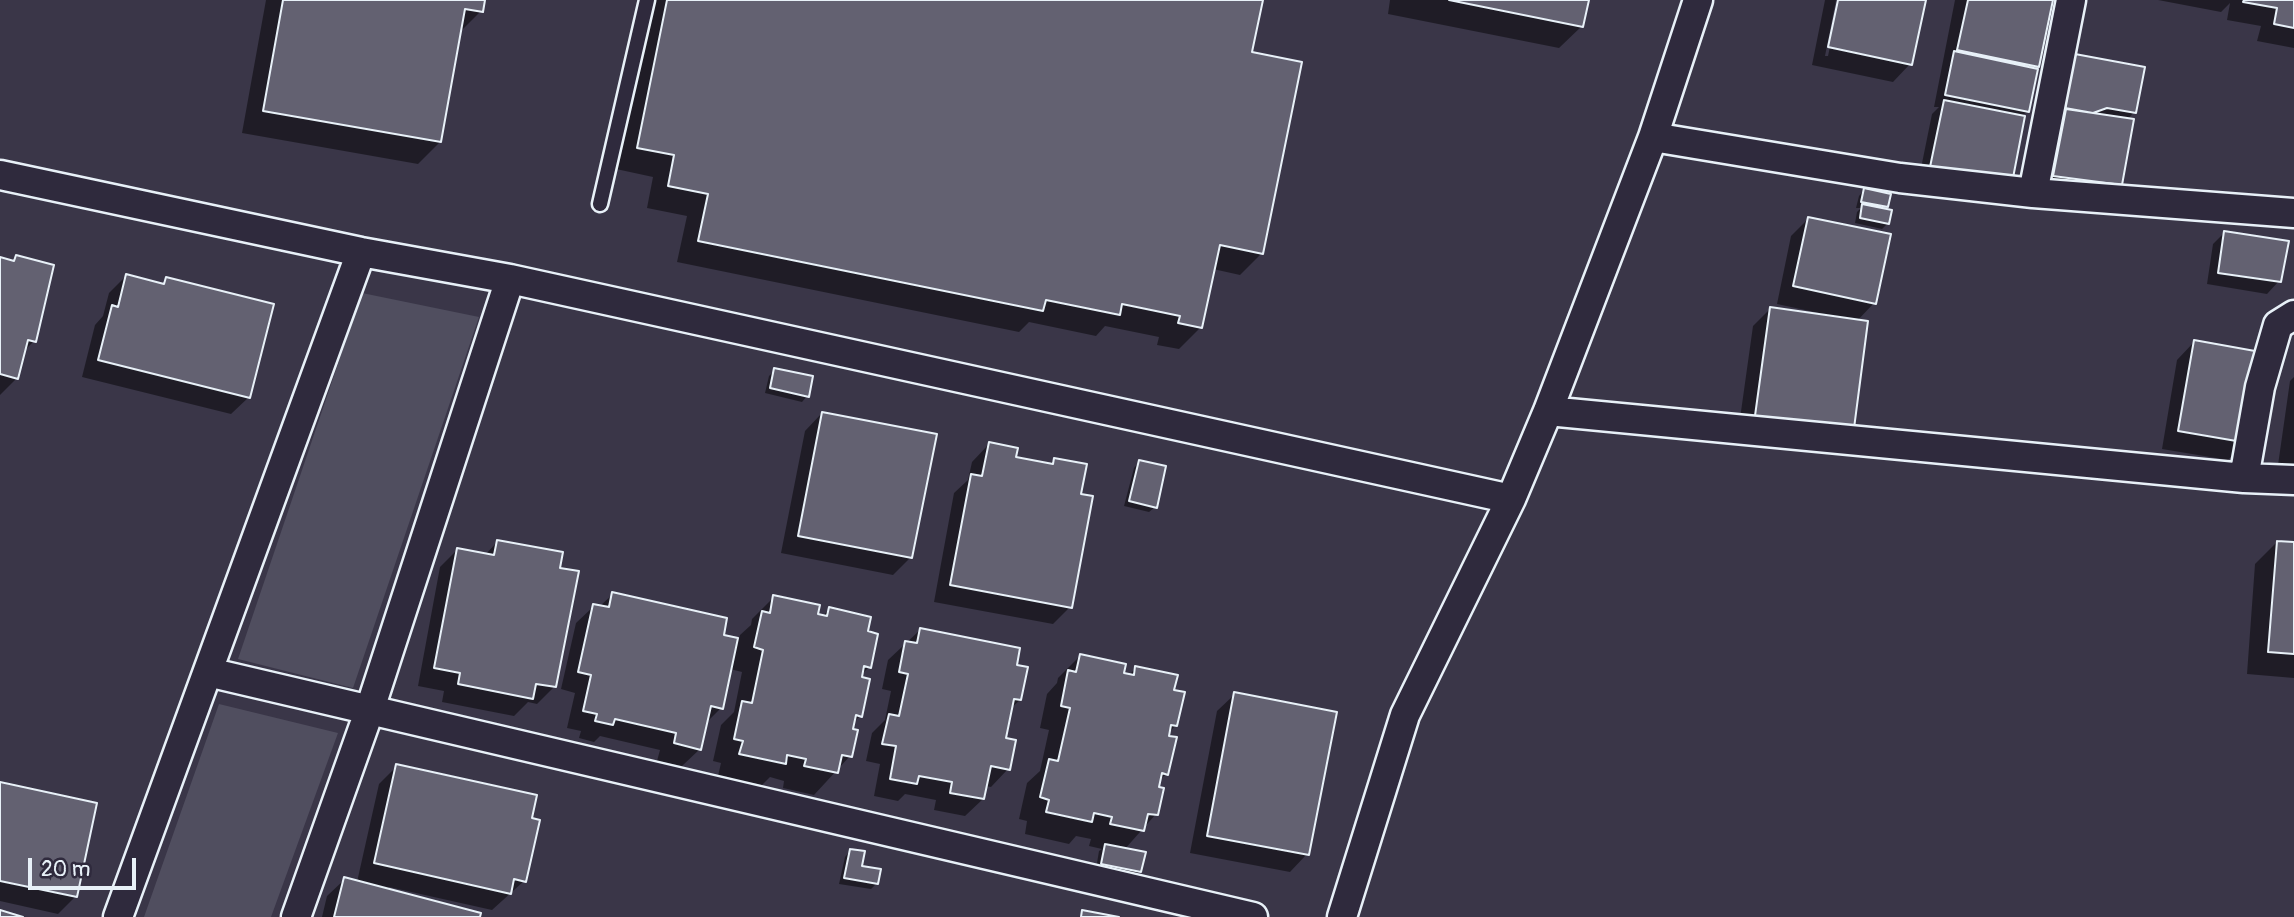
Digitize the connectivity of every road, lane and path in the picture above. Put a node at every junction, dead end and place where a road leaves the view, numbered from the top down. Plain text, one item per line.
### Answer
1 (647, 0) edge
2 (1698, 0) edge
3 (2071, 0) edge
4 (1653, 137) junction
5 (0, 175) edge
6 (2032, 193) junction
7 (600, 204) dead end
8 (2294, 213) edge
9 (362, 252) junction
10 (510, 279) junction
11 (2294, 315) edge
12 (1548, 411) junction
13 (2244, 478) junction
14 (2294, 480) edge
15 (1511, 499) junction
16 (208, 671) junction
17 (370, 709) junction
18 (118, 917) edge
19 (296, 917) edge
20 (1253, 917) edge
21 (1342, 917) edge

1 - 7 lane
2 - 4 street
3 - 6 street
4 - 6 street
4 - 12 street
5 - 9 street
6 - 8 street
9 - 10 street
9 - 16 street
10 - 15 street
10 - 17 street
11 - 13 street
12 - 13 street
12 - 15 street
13 - 14 street
15 - 21 street
16 - 17 street
16 - 18 street
17 - 19 street
17 - 20 street

